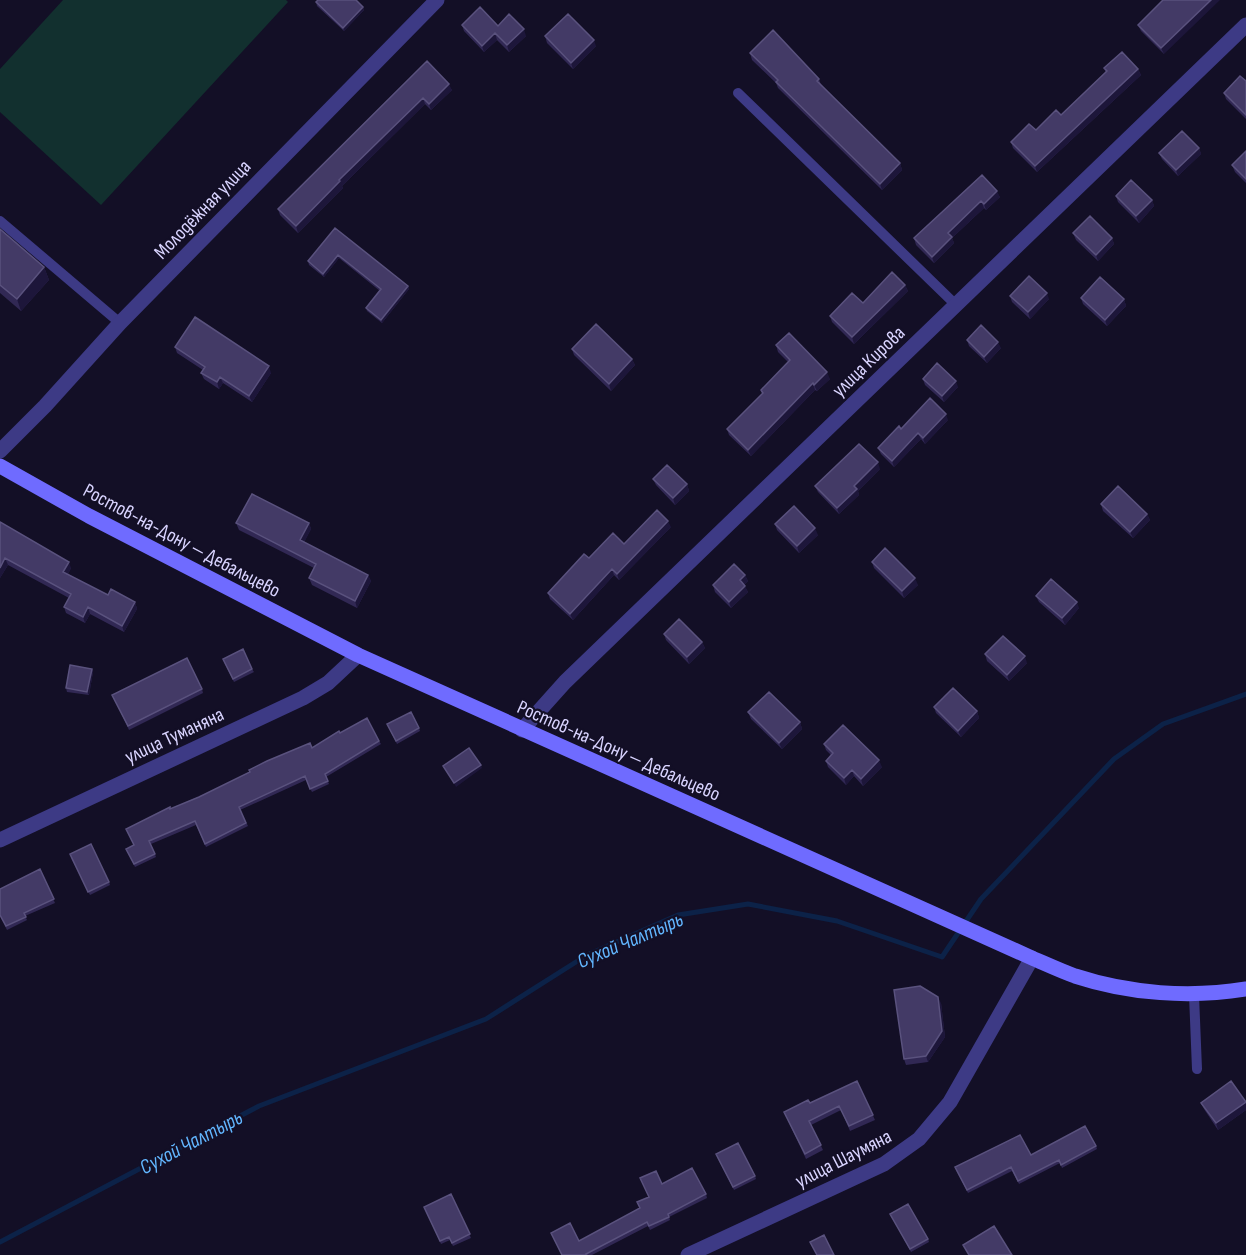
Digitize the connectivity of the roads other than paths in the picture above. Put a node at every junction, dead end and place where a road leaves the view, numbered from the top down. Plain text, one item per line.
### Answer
1 (437, 0) edge
2 (1246, 25) edge
3 (738, 93) dead end
4 (0, 221) edge
5 (956, 305) junction
6 (120, 323) junction
7 (0, 451) edge
8 (0, 466) edge
9 (358, 656) junction
10 (522, 730) junction
11 (0, 840) edge
12 (1032, 958) junction
13 (1246, 989) edge
14 (1194, 995) junction
15 (1197, 1069) dead end
16 (688, 1255) edge

1 - 6 street, Молодёжная улица
2 - 5 street, улица Кирова
3 - 5 lane
4 - 6 lane
5 - 10 street, улица Кирова
6 - 7 street, Молодёжная улица
8 - 9 street, Ростов-на-Дону — Дебальцево
9 - 10 street, Ростов-на-Дону — Дебальцево
9 - 11 street, улица Туманяна
10 - 12 street, Ростов-на-Дону — Дебальцево
12 - 14 street, Ростов-на-Дону — Дебальцево
12 - 16 street, улица Шаумяна
13 - 14 street, Ростов-на-Дону — Дебальцево
14 - 15 lane

